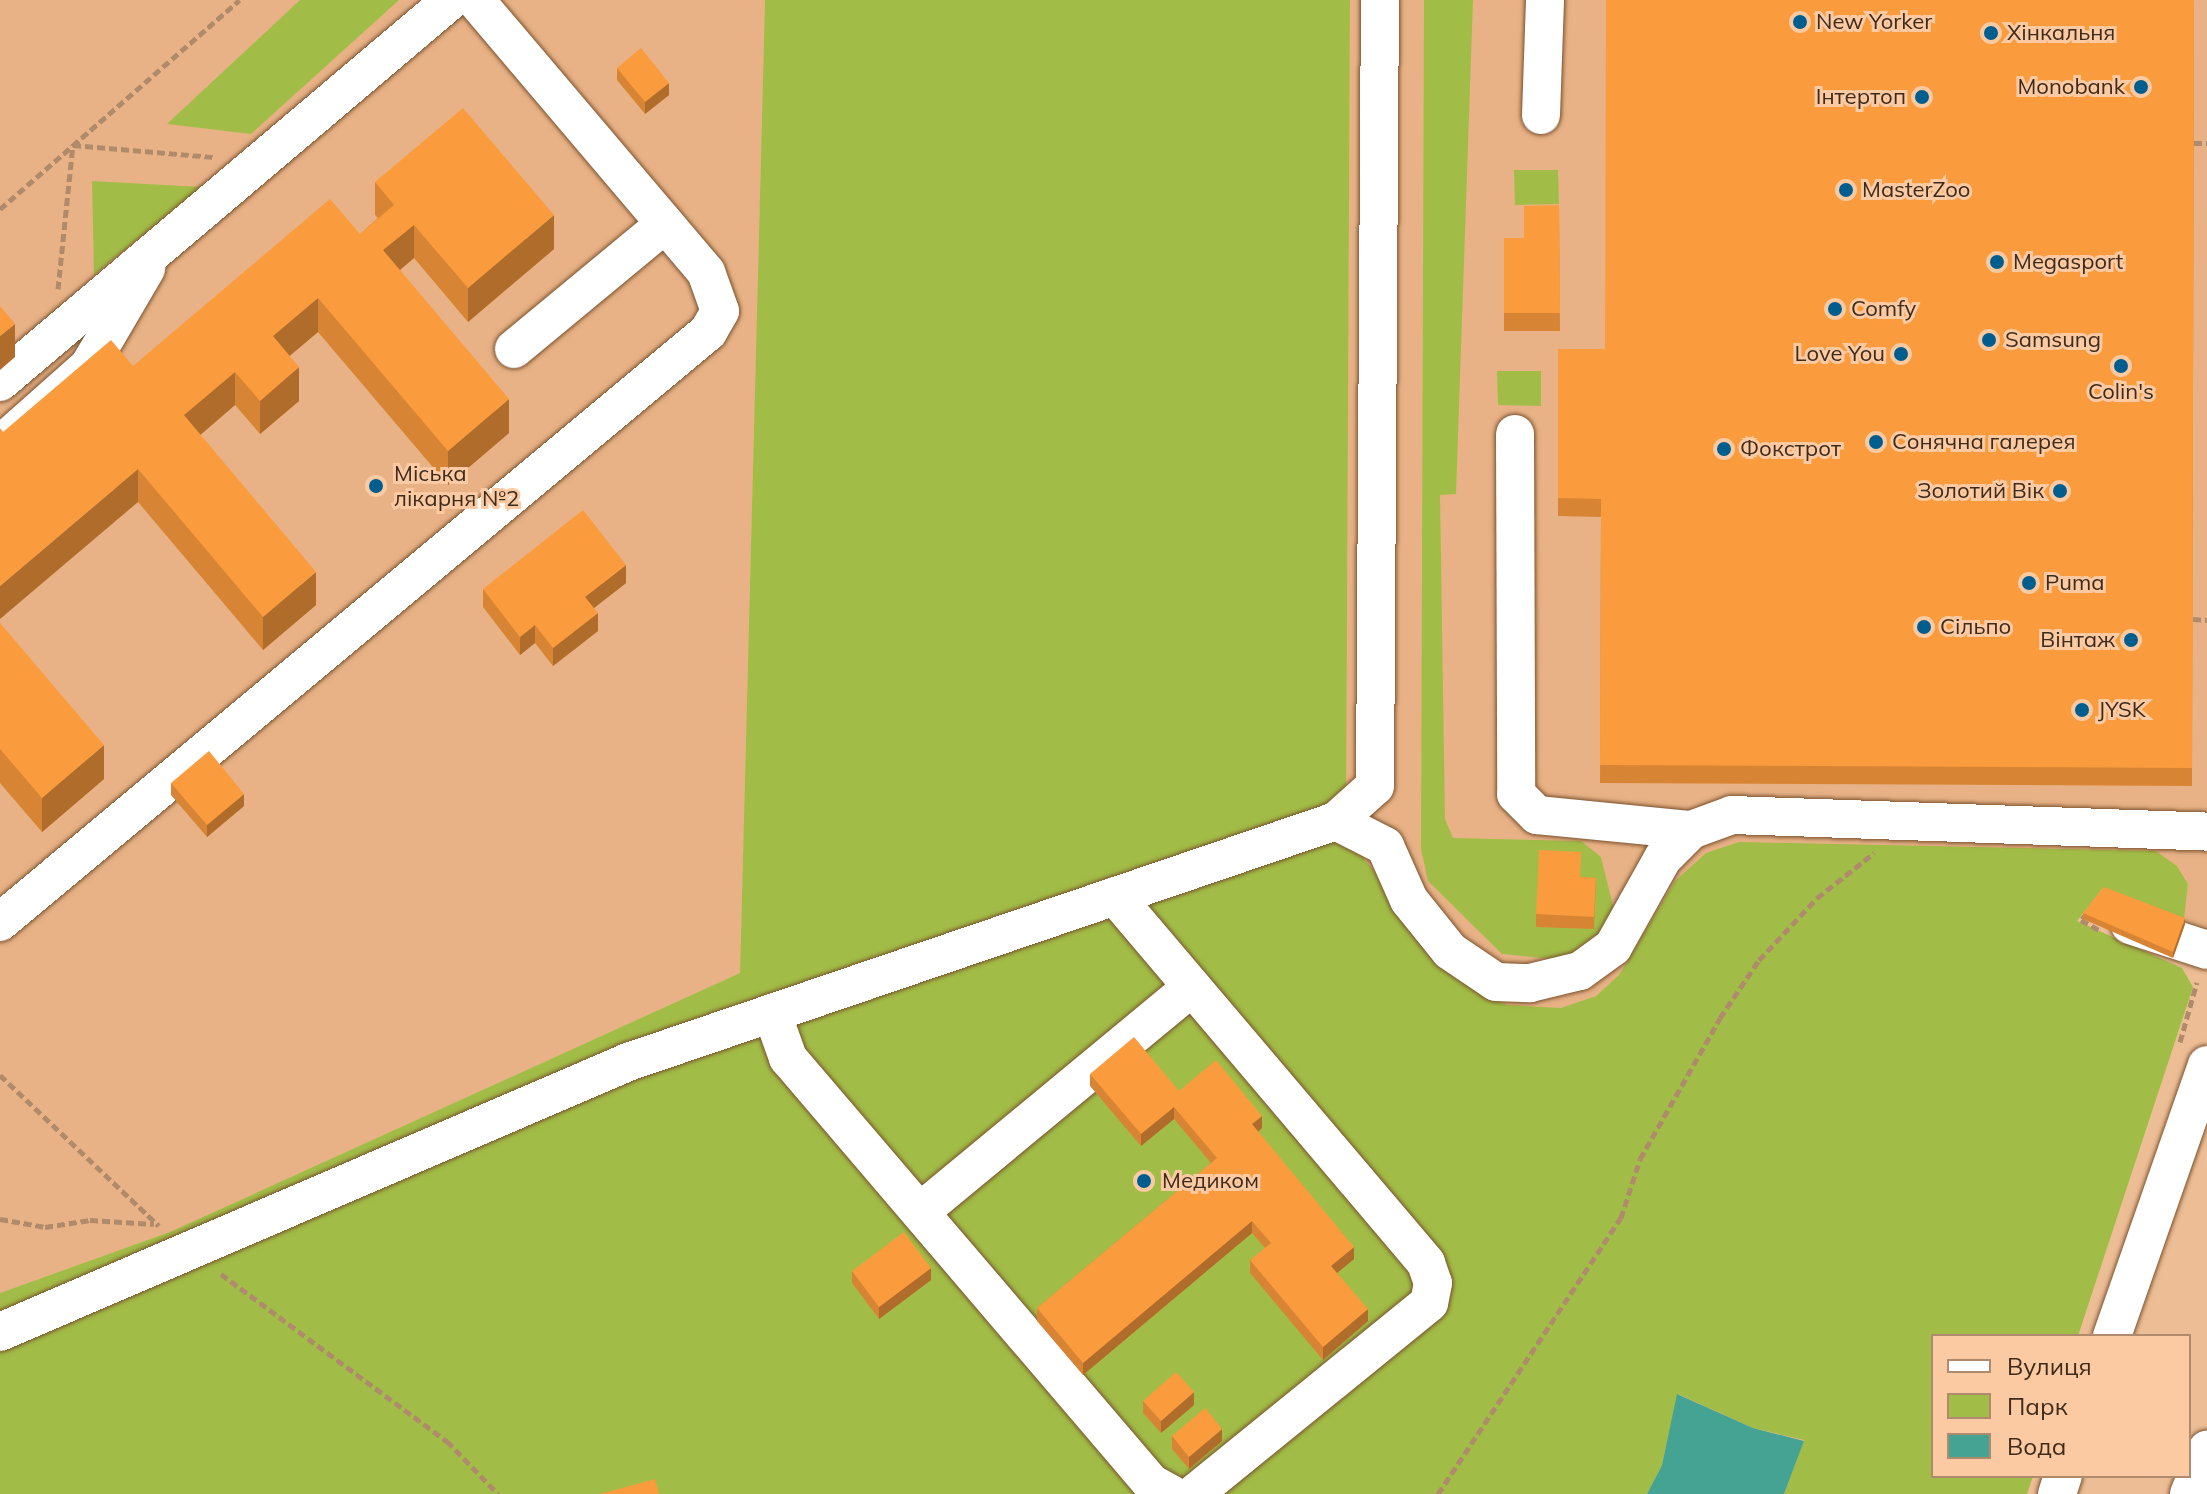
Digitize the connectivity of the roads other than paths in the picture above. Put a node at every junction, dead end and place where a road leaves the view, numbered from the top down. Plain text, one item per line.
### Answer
1 (451, 0) edge
2 (475, 0) edge
3 (1380, 0) edge
4 (1545, 0) edge
5 (1541, 115) dead end
6 (665, 224) junction
7 (157, 249) junction
8 (514, 349) dead end
9 (0, 382) edge
10 (1515, 434) dead end
11 (0, 445) edge
12 (1336, 821) junction
13 (1691, 830) junction
14 (2207, 832) edge
15 (1115, 896) junction
16 (2102, 915) edge
17 (0, 922) edge
18 (2199, 962) edge
19 (1192, 987) junction
20 (772, 1013) junction
21 (2192, 1058) edge
22 (920, 1212) junction
23 (0, 1332) edge
24 (2113, 1334) edge
25 (2207, 1450) edge
26 (1171, 1494) edge
27 (1194, 1494) edge
28 (2189, 1494) edge

1 - 7 lane
2 - 6 lane
3 - 12 lane
4 - 5 lane
6 - 8 lane
6 - 17 lane
7 - 9 lane
7 - 11 lane
10 - 13 lane
12 - 13 lane
12 - 15 lane
13 - 14 lane
15 - 19 lane
15 - 20 lane
16 - 18 lane
19 - 22 lane
19 - 27 lane
20 - 22 lane
20 - 23 lane
21 - 24 lane
22 - 26 lane
25 - 28 lane

